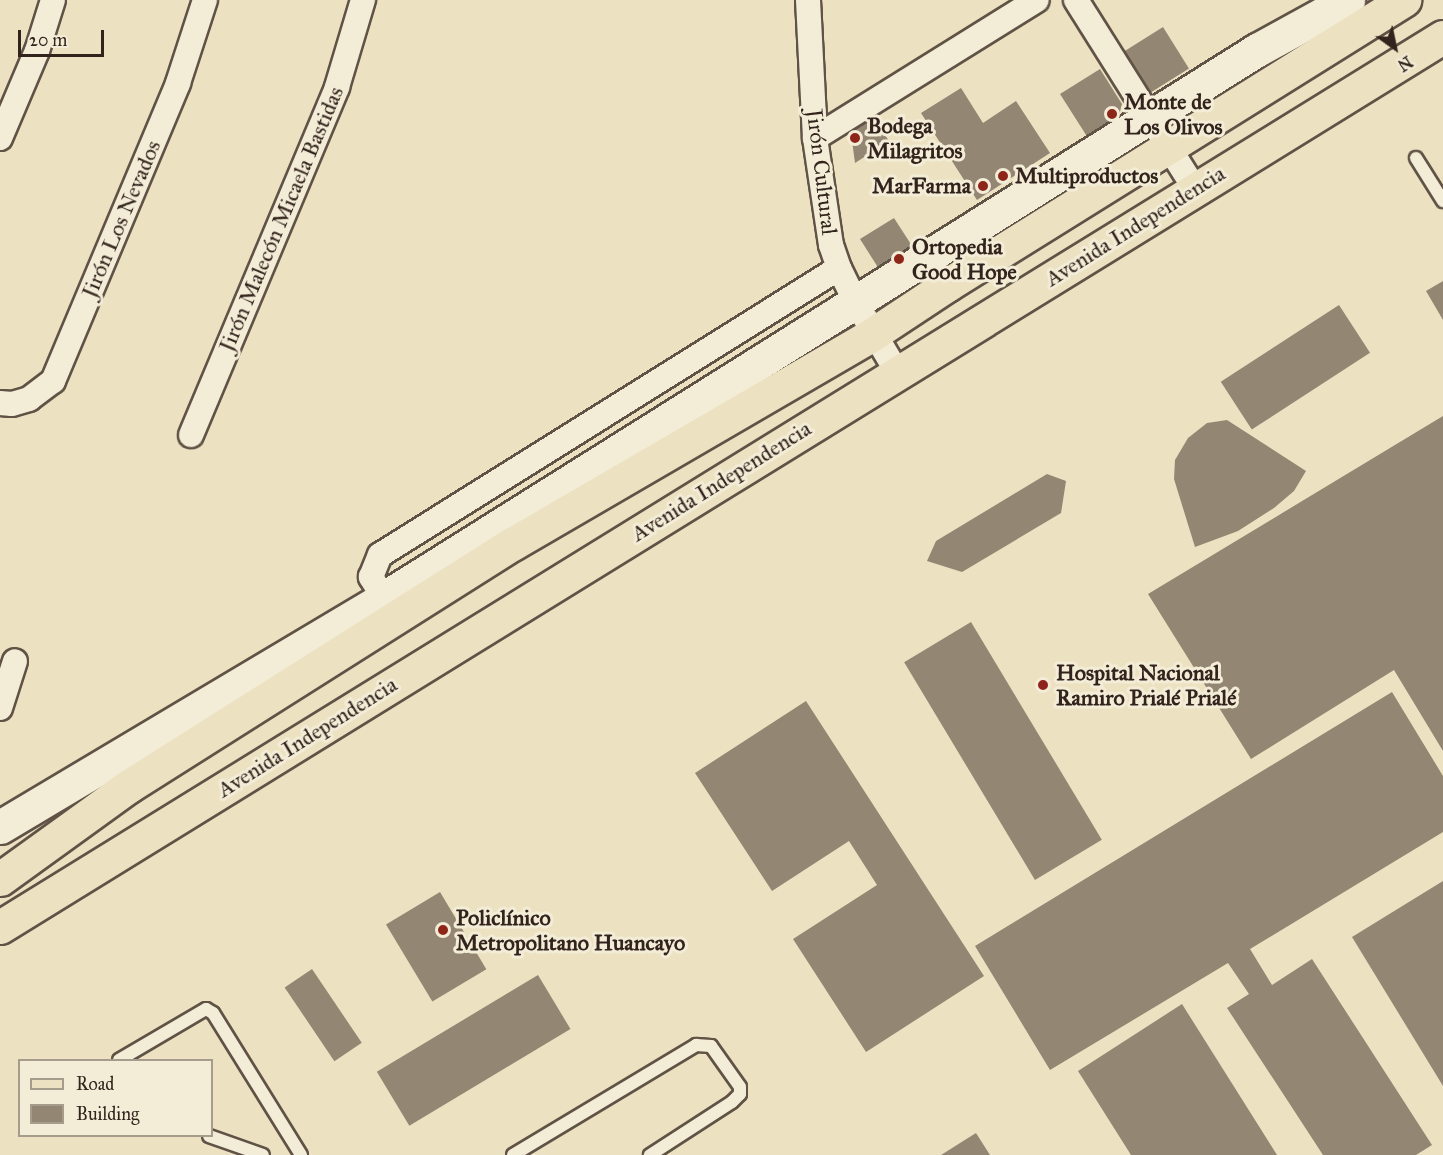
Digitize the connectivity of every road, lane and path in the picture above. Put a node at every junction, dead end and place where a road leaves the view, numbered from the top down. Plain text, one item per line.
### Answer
1 (53, 0) edge
2 (205, 0) edge
3 (363, 0) edge
4 (808, 0) edge
5 (1038, 0) edge
6 (1076, 0) edge
7 (1348, 0) edge
8 (1404, 0) edge
9 (1443, 37) edge
10 (1150, 117) junction
11 (0, 138) edge
12 (815, 138) junction
13 (1169, 147) junction
14 (1416, 158) dead end
15 (1195, 189) junction
16 (1443, 201) edge
17 (839, 268) junction
18 (855, 302) junction
19 (873, 334) junction
20 (897, 372) junction
21 (0, 403) edge
22 (191, 435) dead end
23 (384, 598) junction
24 (15, 662) dead end
25 (0, 708) edge
26 (0, 827) edge
27 (0, 879) edge
28 (0, 927) edge
29 (121, 1059) edge
30 (211, 1137) edge
31 (263, 1155) edge
32 (301, 1155) edge
33 (513, 1155) edge
34 (650, 1155) edge

1 - 11 street
2 - 21 street, Jirón Los Nevados
3 - 22 street, Jirón Malecón Micaela Bastidas
4 - 12 street, Jirón Cultural
5 - 12 street
6 - 10 street
7 - 10 street
8 - 13 main road
9 - 15 main road, Avenida Independencia
10 - 13 street
10 - 18 street
12 - 17 street, Jirón Cultural
13 - 15 street
13 - 19 main road
14 - 16 lane
15 - 20 main road, Avenida Independencia
17 - 18 street, Jirón Cultural
17 - 23 street
18 - 19 street, Jirón Cultural
18 - 23 street
19 - 20 street, Jirón Cultural
19 - 27 main road
20 - 28 main road, Avenida Independencia
23 - 26 street
24 - 25 street
29 - 32 lane
30 - 31 lane
33 - 34 lane

